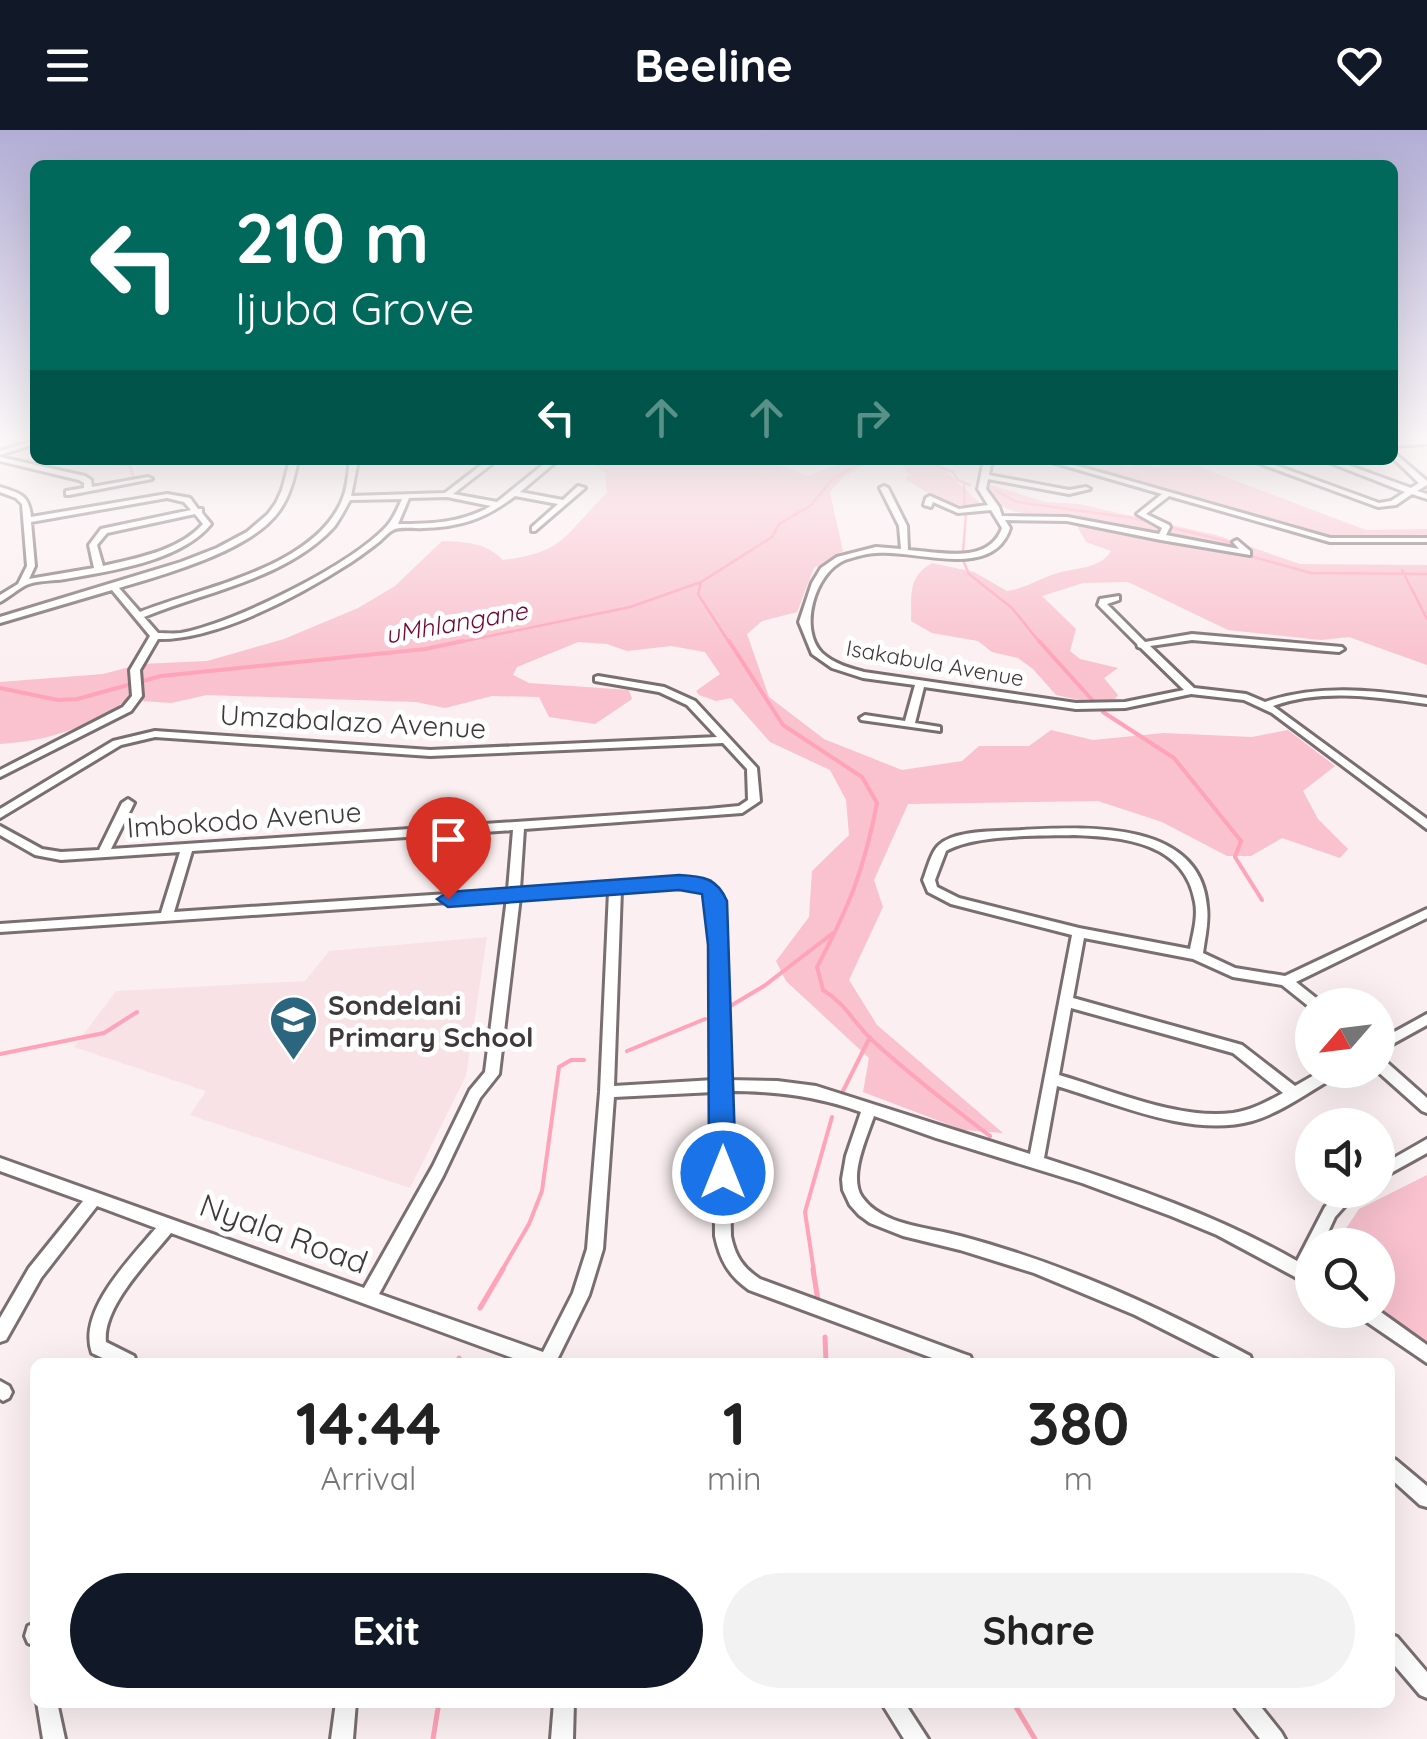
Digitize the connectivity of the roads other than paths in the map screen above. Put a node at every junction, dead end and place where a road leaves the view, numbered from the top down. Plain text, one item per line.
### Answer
1 (27, 511) edge
2 (81, 511) edge
3 (198, 511) joint
4 (273, 511) edge
5 (337, 511) edge
6 (400, 511) edge
7 (491, 511) edge
8 (555, 511) edge
9 (896, 511) edge
10 (997, 511) edge
11 (1146, 511) edge
12 (1228, 511) edge
13 (1003, 518) junction
14 (30, 520) junction
15 (392, 526) junction
16 (535, 529) dead end
17 (1164, 532) junction
18 (1427, 540) edge
19 (1237, 542) dead end
20 (905, 549) junction
21 (99, 568) junction
22 (25, 582) junction
23 (112, 585) junction
24 (1116, 598) dead end
25 (0, 600) edge
26 (137, 617) junction
27 (0, 620) edge
28 (155, 636) junction
29 (1141, 644) junction
30 (1339, 649) dead end
31 (598, 678) dead end
32 (920, 684) junction
33 (1191, 691) junction
34 (1427, 701) edge
35 (1266, 705) junction
36 (865, 718) dead end
37 (910, 723) junction
38 (936, 728) dead end
39 (724, 740) junction
40 (0, 774) edge
41 (128, 803) dead end
42 (0, 814) edge
43 (518, 825) junction
44 (1427, 825) edge
45 (0, 830) edge
46 (187, 850) junction
47 (103, 854) junction
48 (615, 887) junction
49 (514, 894) junction
50 (1427, 912) edge
51 (166, 918) junction
52 (0, 928) edge
53 (1080, 932) junction
54 (1196, 955) junction
55 (1286, 981) junction
56 (1295, 988) edge
57 (1068, 1002) junction
58 (1427, 1019) edge
59 (1395, 1037) edge
60 (1395, 1078) edge
61 (1054, 1079) junction
62 (724, 1088) junction
63 (1301, 1088) edge
64 (607, 1092) junction
65 (1293, 1092) junction
66 (1427, 1107) edge
67 (868, 1112) junction
68 (1427, 1145) edge
69 (1036, 1161) junction
70 (0, 1164) edge
71 (1395, 1164) edge
72 (94, 1198) junction
73 (168, 1225) junction
74 (1295, 1269) edge
75 (368, 1298) junction
76 (1389, 1328) edge
77 (0, 1334) edge
78 (1427, 1355) edge
79 (120, 1358) edge
80 (535, 1358) edge
81 (548, 1358) edge
82 (949, 1358) edge
83 (1236, 1358) edge
84 (1395, 1470) edge
85 (1427, 1498) edge
86 (1395, 1650) edge
87 (1427, 1688) edge
88 (48, 1708) edge
89 (345, 1708) edge
90 (564, 1708) edge
91 (895, 1708) edge
92 (1248, 1708) edge
93 (54, 1739) edge
94 (342, 1739) edge
95 (562, 1739) edge
96 (917, 1739) edge
97 (1274, 1739) edge

1 - 14 street
2 - 14 street
3 - 21 street
3 - 21 street
4 - 23 street
5 - 26 street
6 - 15 street
7 - 15 street
8 - 16 street
9 - 20 street
10 - 13 street
11 - 17 street
12 - 18 street
13 - 17 street
13 - 20 street, Isakabula Avenue
14 - 22 street
15 - 28 street
17 - 19 street
20 - 32 street, Isakabula Avenue
21 - 22 street
22 - 25 street
23 - 26 street
23 - 27 street
24 - 29 street
26 - 28 street
28 - 40 street
29 - 30 street
29 - 33 street
31 - 39 street, Imbokodo Avenue
32 - 33 street, Isakabula Avenue
32 - 37 street
33 - 35 street, Isakabula Avenue
34 - 35 street
35 - 44 street
36 - 37 street
37 - 38 street
39 - 42 street, Umzabalazo Avenue
39 - 43 street, Imbokodo Avenue
41 - 47 street
43 - 46 street, Imbokodo Avenue
43 - 49 street
45 - 47 street, Imbokodo Avenue
46 - 47 street, Imbokodo Avenue
46 - 51 street
48 - 49 street
48 - 62 street
48 - 64 street
49 - 51 street
49 - 75 street
50 - 55 street
51 - 52 street
53 - 54 street
53 - 54 street
53 - 57 street
54 - 55 street
55 - 56 street
57 - 61 street
57 - 65 street
58 - 59 street
60 - 66 street
61 - 65 street
61 - 69 street
62 - 64 street
62 - 67 street
62 - 82 street
63 - 65 street
64 - 81 street
67 - 69 street
67 - 83 street
68 - 71 street
69 - 74 street
70 - 72 street, Nyala Road
72 - 73 street, Nyala Road
72 - 77 street
73 - 75 street, Nyala Road
73 - 79 street
75 - 80 street, Nyala Road
76 - 78 street
84 - 85 street
86 - 87 street
88 - 93 street
89 - 94 street
90 - 95 street
91 - 96 street
92 - 97 street

